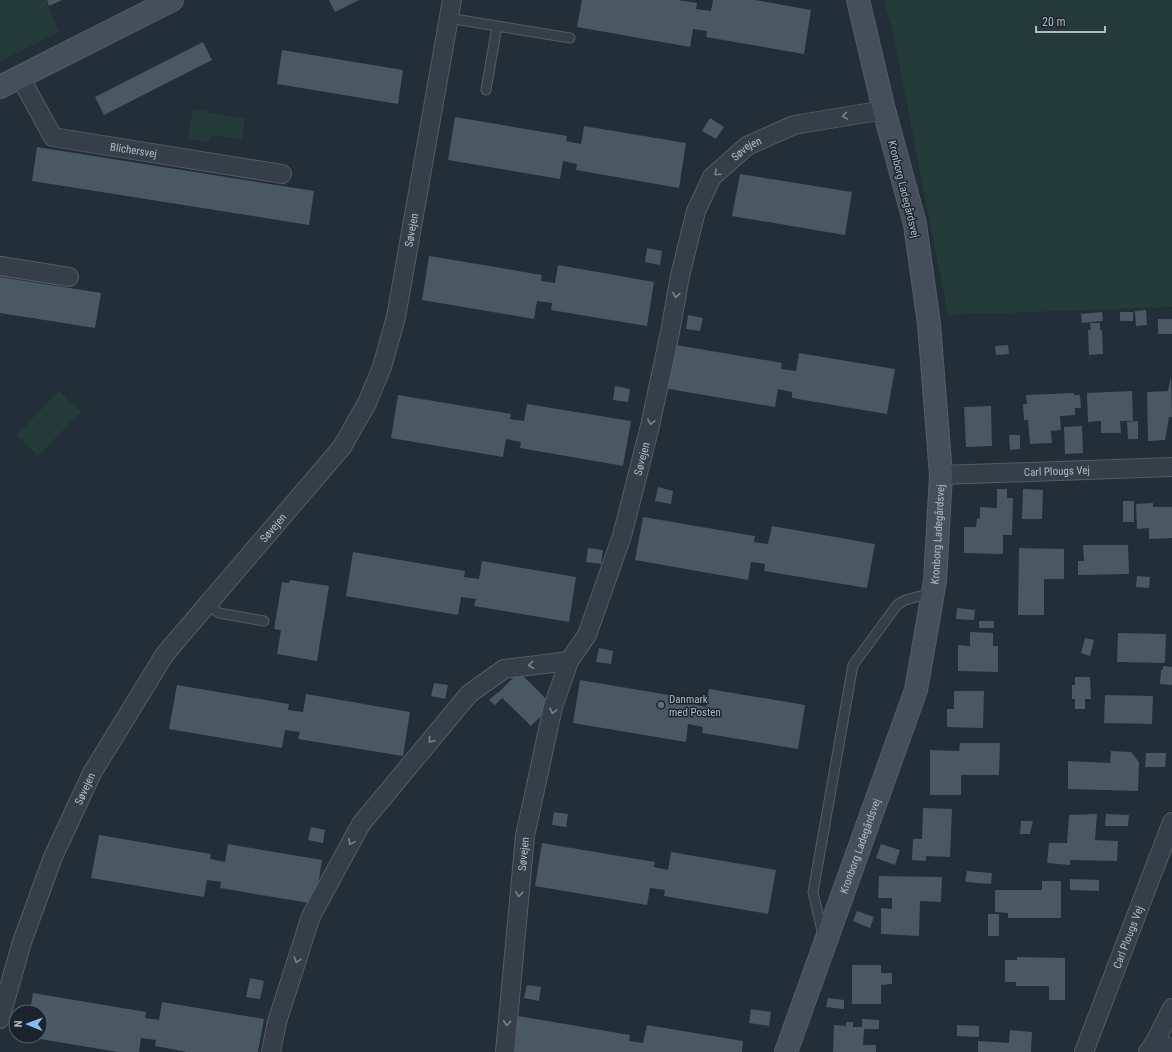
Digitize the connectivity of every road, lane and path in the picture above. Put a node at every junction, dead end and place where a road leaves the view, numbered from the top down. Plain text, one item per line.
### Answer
1 (172, 0) edge
2 (452, 0) edge
3 (858, 0) edge
4 (448, 18) junction
5 (497, 26) junction
6 (570, 38) dead end
7 (20, 77) junction
8 (0, 88) edge
9 (486, 90) dead end
10 (884, 110) junction
11 (282, 174) dead end
12 (0, 266) edge
13 (69, 277) dead end
14 (1172, 467) edge
15 (941, 475) junction
16 (933, 592) junction
17 (208, 604) junction
18 (264, 621) dead end
19 (570, 661) junction
20 (1172, 822) edge
21 (825, 944) junction
22 (1172, 1008) edge
23 (0, 1019) edge
24 (1159, 1047) edge
25 (270, 1052) edge
26 (505, 1052) edge
27 (786, 1052) edge
28 (1084, 1052) edge

1 - 7 street
2 - 4 street, Søvejen
3 - 10 street, Kronborg Ladegårdsvej
4 - 5 lane
4 - 17 street, Søvejen
5 - 6 lane
5 - 9 lane
7 - 8 street
7 - 11 street, Blichersvej
10 - 15 street, Kronborg Ladegårdsvej
10 -> 19 street, Søvejen
12 - 13 street
14 - 15 street, Carl Plougs Vej
15 - 16 street, Kronborg Ladegårdsvej
16 - 21 street, Kronborg Ladegårdsvej
16 - 21 lane
17 - 18 lane
17 - 23 street, Søvejen
19 -> 25 street
19 -> 26 street, Søvejen
20 - 28 street, Carl Plougs Vej
21 - 27 street, Kronborg Ladegårdsvej
22 - 24 street

